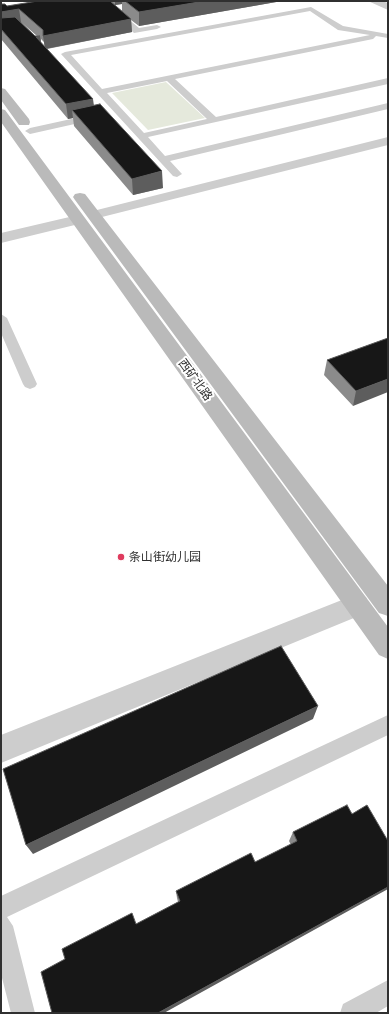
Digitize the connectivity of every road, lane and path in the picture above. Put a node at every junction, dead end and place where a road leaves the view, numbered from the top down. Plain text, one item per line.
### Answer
1 (103, 1) edge
2 (373, 1) edge
3 (388, 7) edge
4 (167, 25) edge
5 (384, 36) edge
6 (168, 78) junction
7 (388, 81) edge
8 (1, 92) edge
9 (100, 92) junction
10 (388, 106) edge
11 (119, 112) junction
12 (1, 113) edge
13 (214, 120) junction
14 (30, 131) junction
15 (142, 136) junction
16 (388, 141) edge
17 (164, 159) junction
18 (177, 174) dead end
19 (86, 217) junction
20 (1, 238) edge
21 (1, 318) edge
22 (30, 384) dead end
23 (357, 605) junction
24 (388, 605) edge
25 (388, 647) edge
26 (388, 725) edge
27 (1, 749) edge
28 (1, 908) edge
29 (1, 926) edge
30 (388, 992) edge
31 (22, 1013) edge
32 (352, 1013) edge

1 - 4 lane
2 - 3 street
5 - 6 lane
5 - 9 lane
6 - 9 lane
6 - 13 lane
7 - 13 lane
8 - 14 main road, 西矿北路
9 - 11 lane
10 - 17 lane
11 - 14 lane
11 - 15 lane
12 - 19 main road, 西矿北路
13 - 15 lane
14 - 19 main road, 西矿北路
15 - 17 lane
16 - 19 street
17 - 18 lane
19 - 20 street
19 - 23 main road, 西矿北路
19 - 24 main road, 西矿北路
21 - 22 lane
23 - 25 main road, 西矿北路
23 - 27 street
26 - 28 lane
29 - 31 lane
30 - 32 lane

